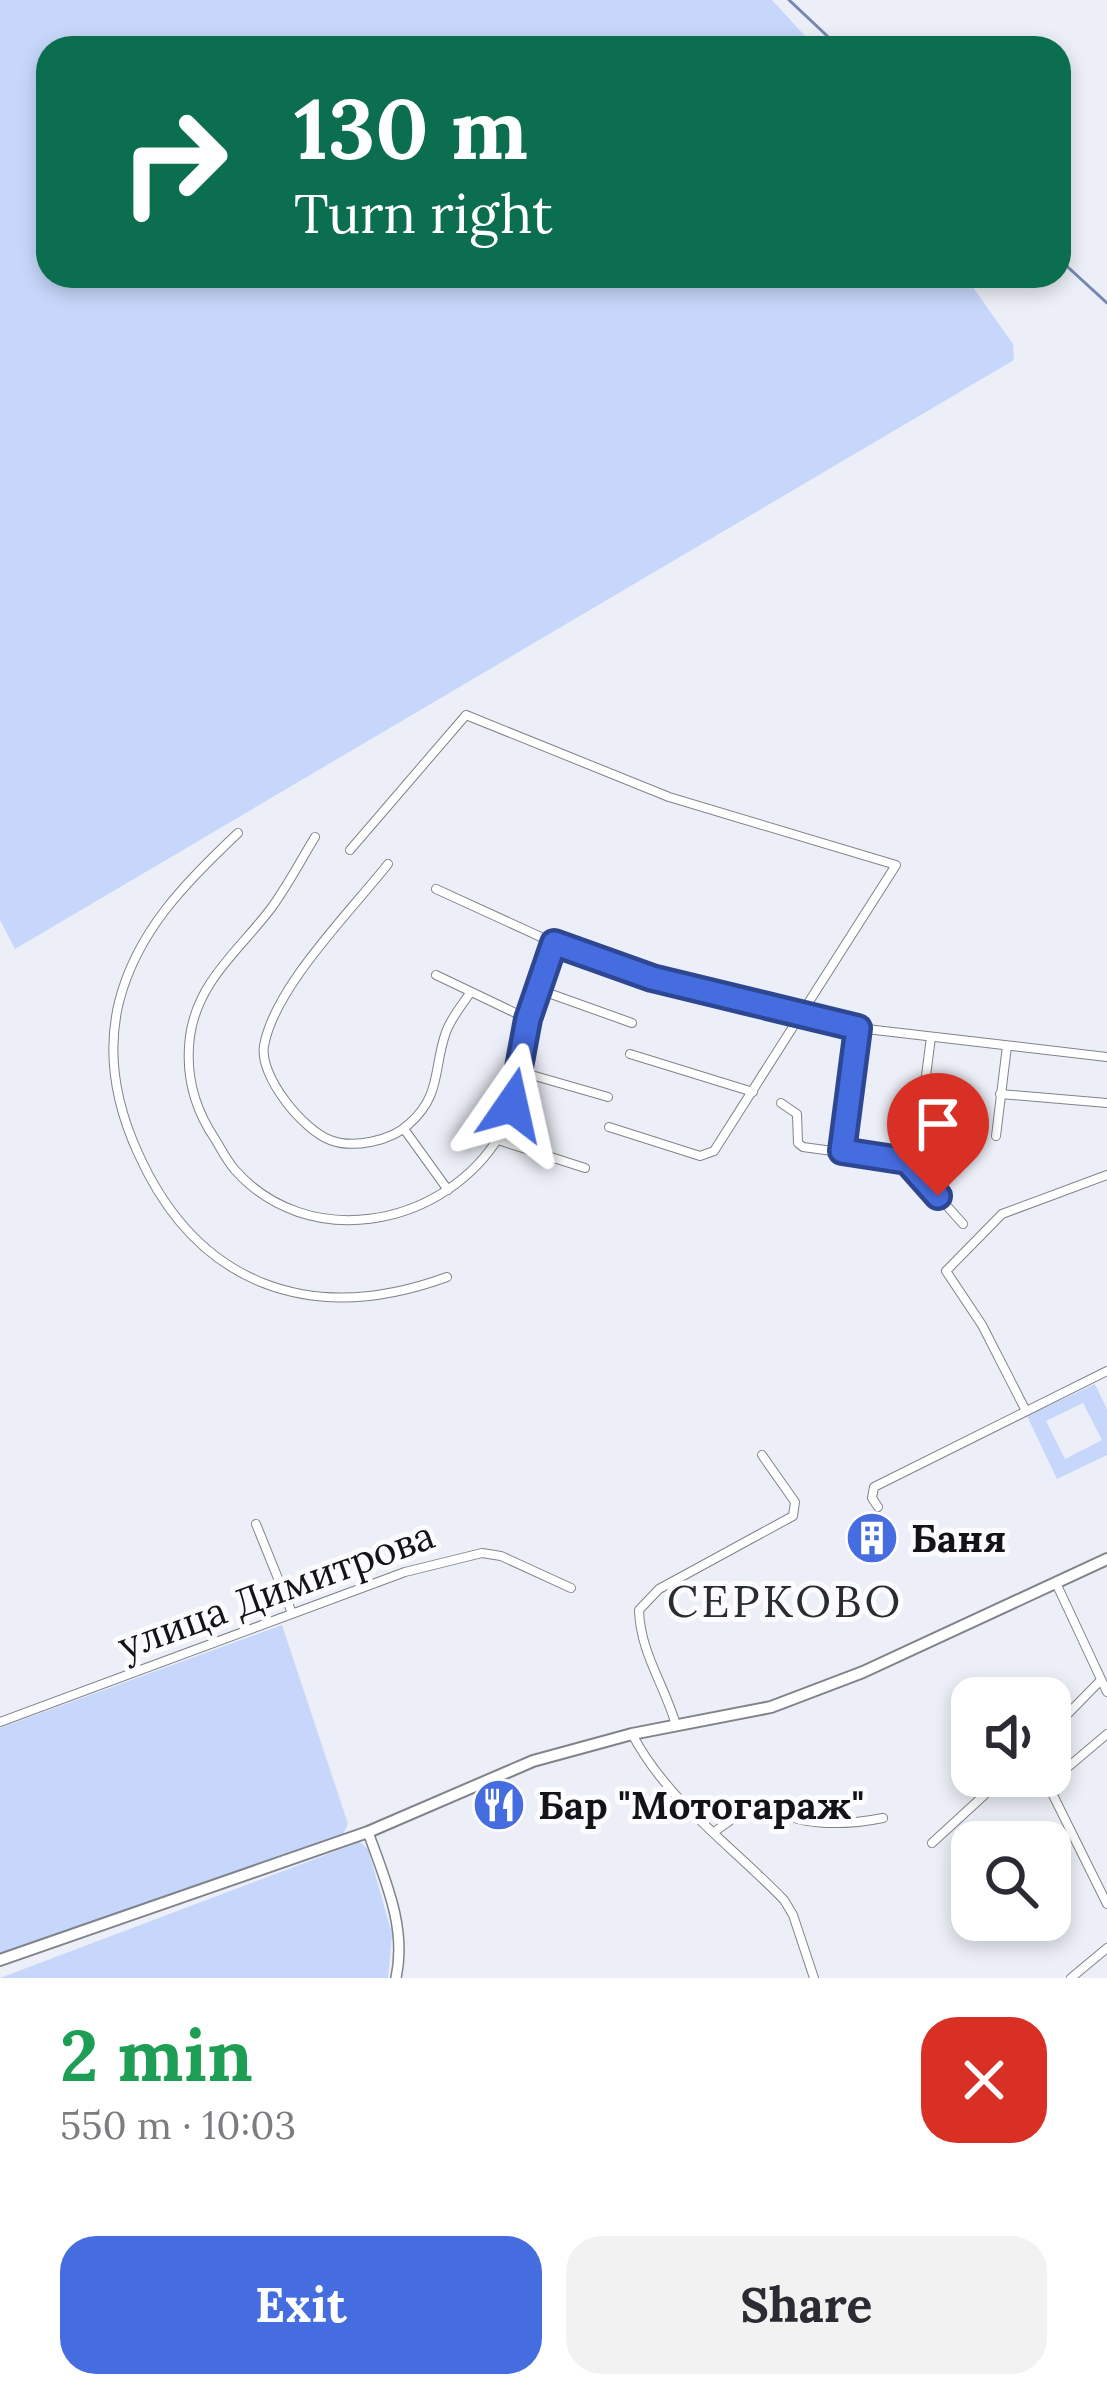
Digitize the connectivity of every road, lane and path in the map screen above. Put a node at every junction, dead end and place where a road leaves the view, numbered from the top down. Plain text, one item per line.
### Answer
1 (238, 833) dead end
2 (315, 837) dead end
3 (350, 850) dead end
4 (388, 864) dead end
5 (436, 889) dead end
6 (554, 943) junction
7 (436, 975) dead end
8 (537, 989) junction
9 (470, 993) junction
10 (799, 1013) junction
11 (528, 1019) junction
12 (632, 1023) dead end
13 (858, 1028) junction
14 (931, 1037) junction
15 (1007, 1046) junction
16 (630, 1054) dead end
17 (1107, 1057) edge
18 (521, 1072) junction
19 (753, 1092) junction
20 (1000, 1094) junction
21 (608, 1097) dead end
22 (781, 1103) dead end
23 (1107, 1103) edge
24 (609, 1127) dead end
25 (404, 1129) junction
26 (996, 1136) dead end
27 (497, 1140) junction
28 (842, 1151) junction
29 (585, 1168) dead end
30 (914, 1169) junction
31 (1107, 1174) edge
32 (448, 1190) junction
33 (962, 1224) dead end
34 (447, 1277) dead end
35 (1107, 1371) edge
36 (1026, 1411) junction
37 (762, 1455) dead end
38 (878, 1507) dead end
39 (256, 1524) dead end
40 (1107, 1559) edge
41 (1056, 1583) junction
42 (571, 1588) dead end
43 (292, 1613) junction
44 (1100, 1682) junction
45 (1107, 1692) edge
46 (1071, 1711) edge
47 (0, 1722) edge
48 (676, 1727) junction
49 (632, 1734) junction
50 (1107, 1734) edge
51 (982, 1797) edge
52 (883, 1818) dead end
53 (368, 1832) junction
54 (714, 1832) junction
55 (932, 1844) dead end
56 (1106, 1906) edge
57 (1107, 1948) edge
58 (0, 1960) edge
59 (396, 1978) edge
60 (814, 1978) edge
61 (1071, 1978) edge

1 - 34 street
2 - 32 street
3 - 10 street
4 - 25 street
5 - 6 street
6 - 8 street
6 - 10 street
7 - 9 street
8 - 11 street
8 - 12 street
9 - 11 street
9 - 25 street
10 - 13 street
10 - 19 street
11 - 18 street
13 - 14 street
13 - 28 street
14 - 15 street
14 - 30 street
15 - 17 street
15 - 20 street
16 - 19 street
18 - 21 street
18 - 27 street
19 - 24 street
20 - 23 street
20 - 26 street
22 - 28 street
25 - 32 street
27 - 29 street
27 - 32 street
28 - 30 street
30 - 33 street
31 - 36 street
35 - 36 street
36 - 38 street
37 - 48 street
39 - 43 street
40 - 41 main road
41 - 44 street
41 - 48 main road
42 - 43 street, улица Димитрова
43 - 47 street, улица Димитрова
44 - 45 street
44 - 46 street
48 - 49 main road
49 - 53 main road
49 - 54 street
50 - 56 street
51 - 55 street
52 - 54 street
53 - 58 main road
53 - 59 street
54 - 60 street
57 - 61 street

